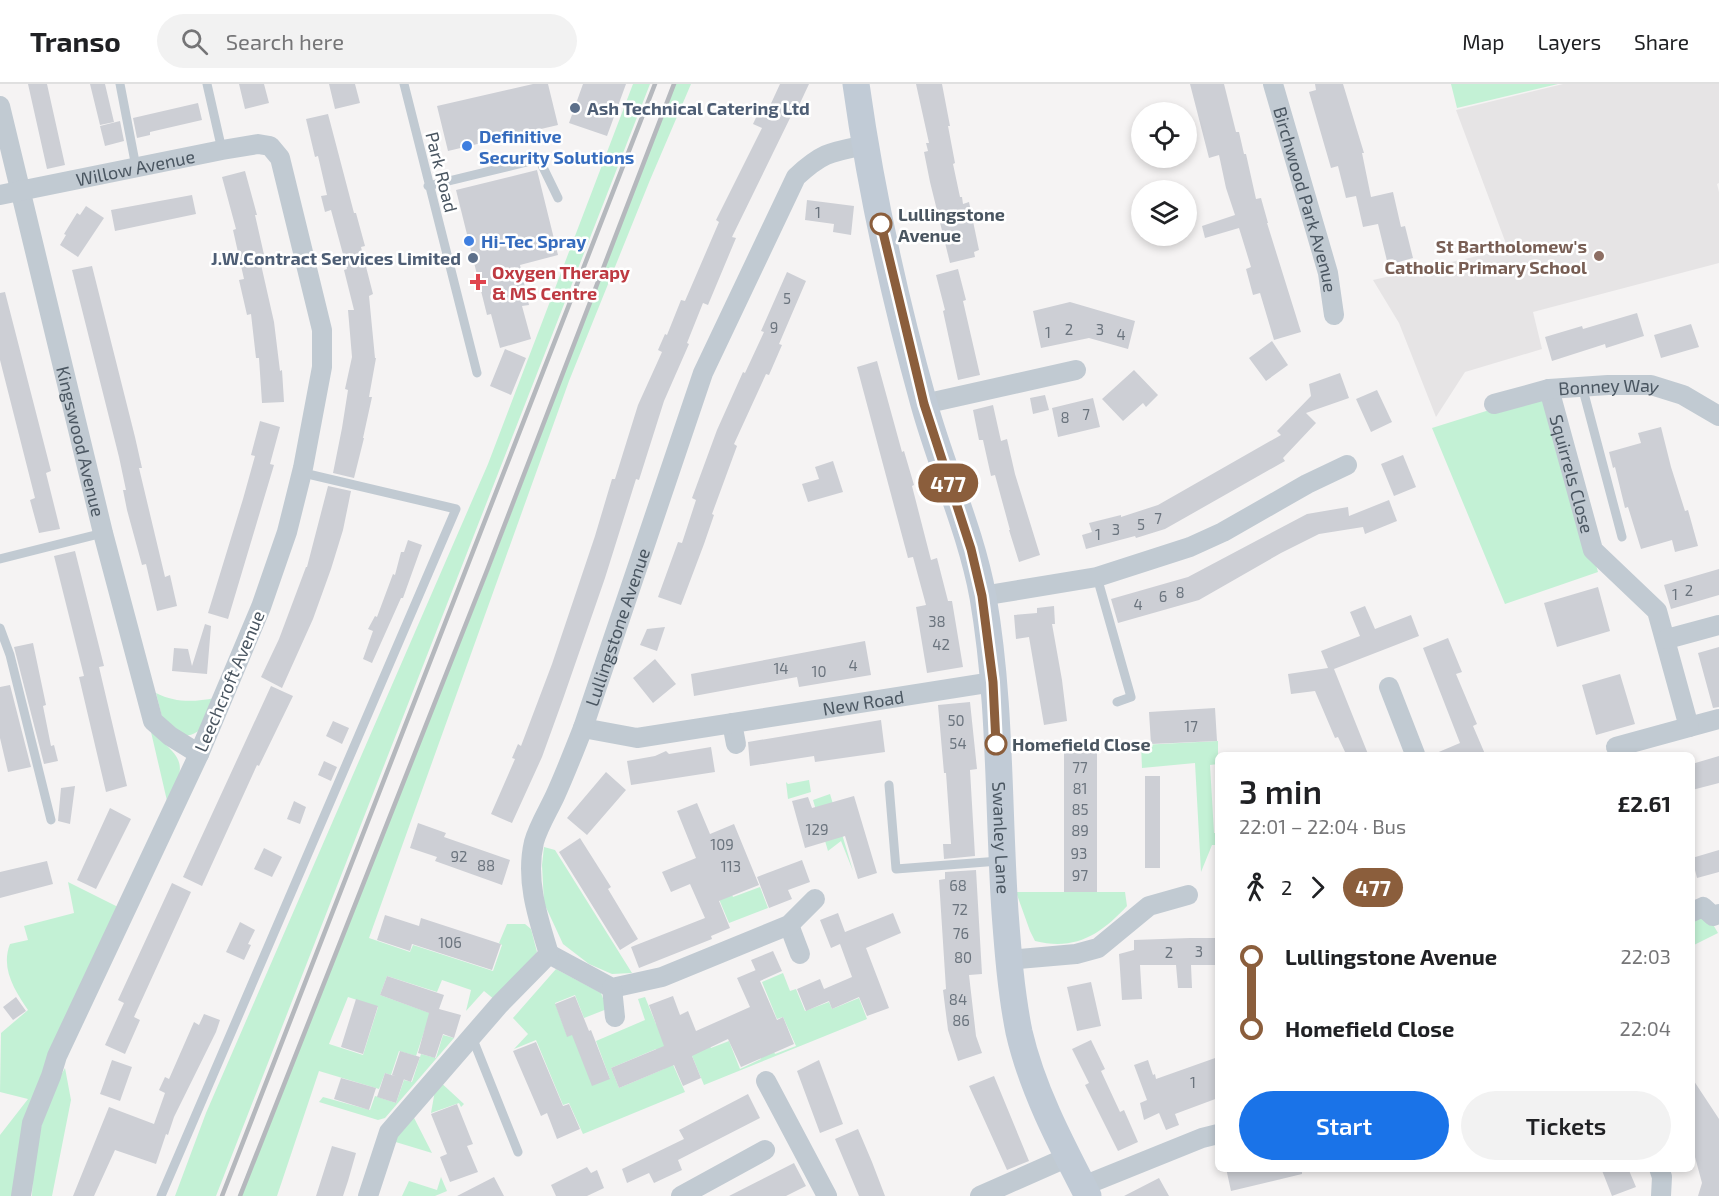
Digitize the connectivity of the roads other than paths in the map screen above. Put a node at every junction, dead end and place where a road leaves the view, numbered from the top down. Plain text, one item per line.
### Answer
1 (120, 84) edge
2 (207, 84) edge
3 (404, 84) edge
4 (856, 84) edge
5 (1273, 84) edge
6 (0, 106) edge
7 (866, 145) junction
8 (270, 146) joint
9 (222, 150) junction
10 (136, 166) junction
11 (428, 186) junction
12 (20, 191) junction
13 (0, 195) edge
14 (558, 198) dead end
15 (1334, 315) dead end
16 (1076, 370) dead end
17 (477, 373) dead end
18 (1582, 386) junction
19 (1549, 389) junction
20 (924, 404) junction
21 (1494, 404) dead end
22 (1719, 416) edge
23 (1347, 465) dead end
24 (312, 475) dead end
25 (103, 533) junction
26 (1622, 537) dead end
27 (0, 559) edge
28 (1097, 577) junction
29 (982, 596) junction
30 (1719, 625) edge
31 (0, 628) edge
32 (1666, 639) junction
33 (993, 682) junction
34 (1389, 687) dead end
35 (1117, 702) dead end
36 (1719, 719) edge
37 (732, 723) junction
38 (1689, 727) junction
39 (583, 728) junction
40 (736, 744) dead end
41 (1616, 747) dead end
42 (1414, 752) edge
43 (199, 754) junction
44 (890, 785) dead end
45 (51, 820) dead end
46 (1001, 861) junction
47 (1188, 895) dead end
48 (815, 898) dead end
49 (1695, 911) edge
50 (1719, 914) edge
51 (789, 925) junction
52 (549, 954) junction
53 (800, 954) dead end
54 (1008, 960) junction
55 (612, 988) junction
56 (615, 1017) dead end
57 (472, 1037) junction
58 (766, 1081) dead end
59 (1215, 1135) edge
60 (765, 1150) dead end
61 (518, 1152) dead end
62 (1068, 1157) junction
63 (1660, 1172) edge
64 (1085, 1191) edge
65 (21, 1196) edge
66 (161, 1196) edge
67 (368, 1196) edge
68 (680, 1196) edge
69 (827, 1196) edge
70 (980, 1196) edge
71 (1661, 1196) edge

1 - 10 lane
2 - 9 lane
3 - 11 lane, Park Road
4 - 7 main road, Swanley Lane
5 - 15 street, Birchwood Park Avenue
6 - 12 street, Kingswood Avenue
7 - 20 main road, Swanley Lane
7 - 39 street, Lullingstone Avenue
8 - 9 street, Willow Avenue
8 - 43 street, Leechcroft Avenue
9 - 10 street, Willow Avenue
10 - 12 street, Willow Avenue
11 - 14 lane
11 - 17 lane, Park Road
12 - 13 street, Willow Avenue
12 - 25 street, Kingswood Avenue
16 - 20 street
18 - 19 street, Bonney Way
18 - 22 street, Bonney Way
18 - 26 lane
19 - 21 street, Bonney Way
19 - 32 street, Squirrels Close
20 - 29 main road, Swanley Lane
23 - 28 street
24 - 66 lane
25 - 27 lane
25 - 43 street, Kingswood Avenue
28 - 29 street
28 - 35 lane
29 - 33 main road, Swanley Lane
30 - 32 street
31 - 45 lane
32 - 38 street, Squirrels Close
33 - 37 street, New Road
33 - 46 main road, Swanley Lane
34 - 42 street
36 - 38 street
37 - 39 street, New Road
37 - 40 street
38 - 41 street
39 - 52 street, Lullingstone Avenue
43 - 65 street, Leechcroft Avenue
44 - 46 lane
46 - 54 main road, Swanley Lane
47 - 54 street
48 - 51 street
49 - 50 street
51 - 53 street
51 - 55 street
52 - 55 street
52 - 57 street
54 - 62 main road, Swanley Lane
55 - 56 street
57 - 61 lane
57 - 67 street
58 - 69 street
59 - 64 street
60 - 68 street
62 - 64 main road, Swanley Lane
62 - 70 street
63 - 71 street

